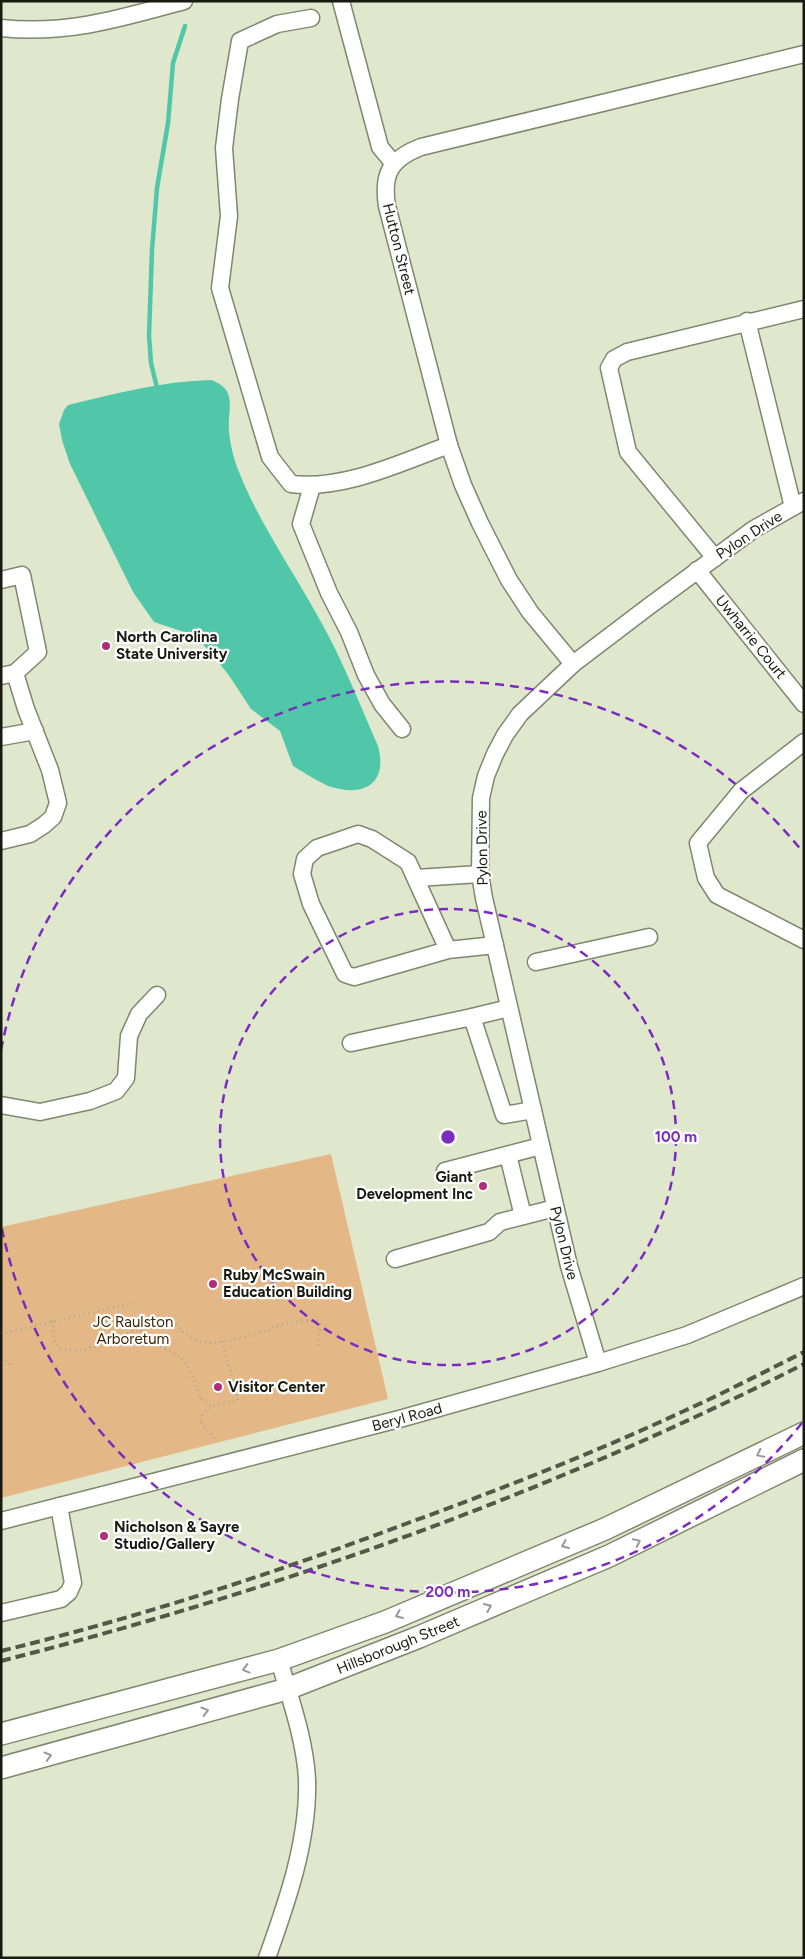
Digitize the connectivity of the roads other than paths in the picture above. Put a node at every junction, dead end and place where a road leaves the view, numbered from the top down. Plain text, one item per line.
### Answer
1 (184, 1) edge
2 (341, 1) edge
3 (311, 18) dead end
4 (1, 28) edge
5 (804, 54) edge
6 (394, 164) junction
7 (804, 309) edge
8 (747, 322) junction
9 (449, 445) junction
10 (312, 486) junction
11 (798, 504) edge
12 (715, 558) junction
13 (697, 570) junction
14 (1, 580) edge
15 (573, 664) junction
16 (8, 675) edge
17 (804, 704) edge
18 (402, 729) dead end
19 (34, 731) junction
20 (1, 737) edge
21 (804, 742) edge
22 (1, 841) edge
23 (480, 874) junction
24 (416, 878) junction
25 (649, 937) dead end
26 (804, 940) edge
27 (495, 945) junction
28 (448, 950) junction
29 (536, 962) dead end
30 (157, 995) dead end
31 (509, 1008) junction
32 (472, 1017) junction
33 (350, 1043) dead end
34 (1, 1106) edge
35 (533, 1110) junction
36 (541, 1146) junction
37 (508, 1155) junction
38 (445, 1171) dead end
39 (556, 1208) junction
40 (523, 1216) junction
41 (395, 1259) dead end
42 (804, 1286) edge
43 (598, 1363) junction
44 (804, 1433) edge
45 (804, 1460) edge
46 (59, 1506) junction
47 (1, 1521) edge
48 (1, 1613) edge
49 (278, 1660) junction
50 (287, 1689) junction
51 (1, 1734) edge
52 (1, 1768) edge
53 (267, 1958) edge

1 - 4 street
2 - 6 street
3 - 10 street
5 - 6 street
6 - 9 street, Hutton Street
7 - 8 street
8 - 11 street
8 - 12 street
9 - 10 street
9 - 15 street, Hutton Street
10 - 18 street
11 - 12 street, Pylon Drive
12 - 13 street, Pylon Drive
13 - 15 street, Pylon Drive
13 - 17 street, Uwharrie Court
14 - 16 street
15 - 23 street, Pylon Drive
16 - 19 street
19 - 20 street
19 - 22 street
21 - 26 street
23 - 24 street
23 - 27 street, Pylon Drive
24 - 28 street
24 - 28 street
25 - 29 street
27 - 28 street
27 - 31 street, Pylon Drive
30 - 34 street
31 - 32 street
31 - 35 street, Pylon Drive
32 - 33 street
32 - 35 street
35 - 36 street, Pylon Drive
36 - 37 street
36 - 39 street, Pylon Drive
37 - 38 street
37 - 40 street
39 - 40 street
39 - 43 street, Pylon Drive
40 - 41 street
42 - 43 street, Beryl Road
43 - 46 street, Beryl Road
44 -> 49 main road, Hillsborough Street
50 -> 45 main road, Hillsborough Street
46 - 47 street, Beryl Road
46 - 48 street
49 - 50 street
49 -> 51 main road, Hillsborough Street
52 -> 50 main road, Hillsborough Street
50 - 53 street

